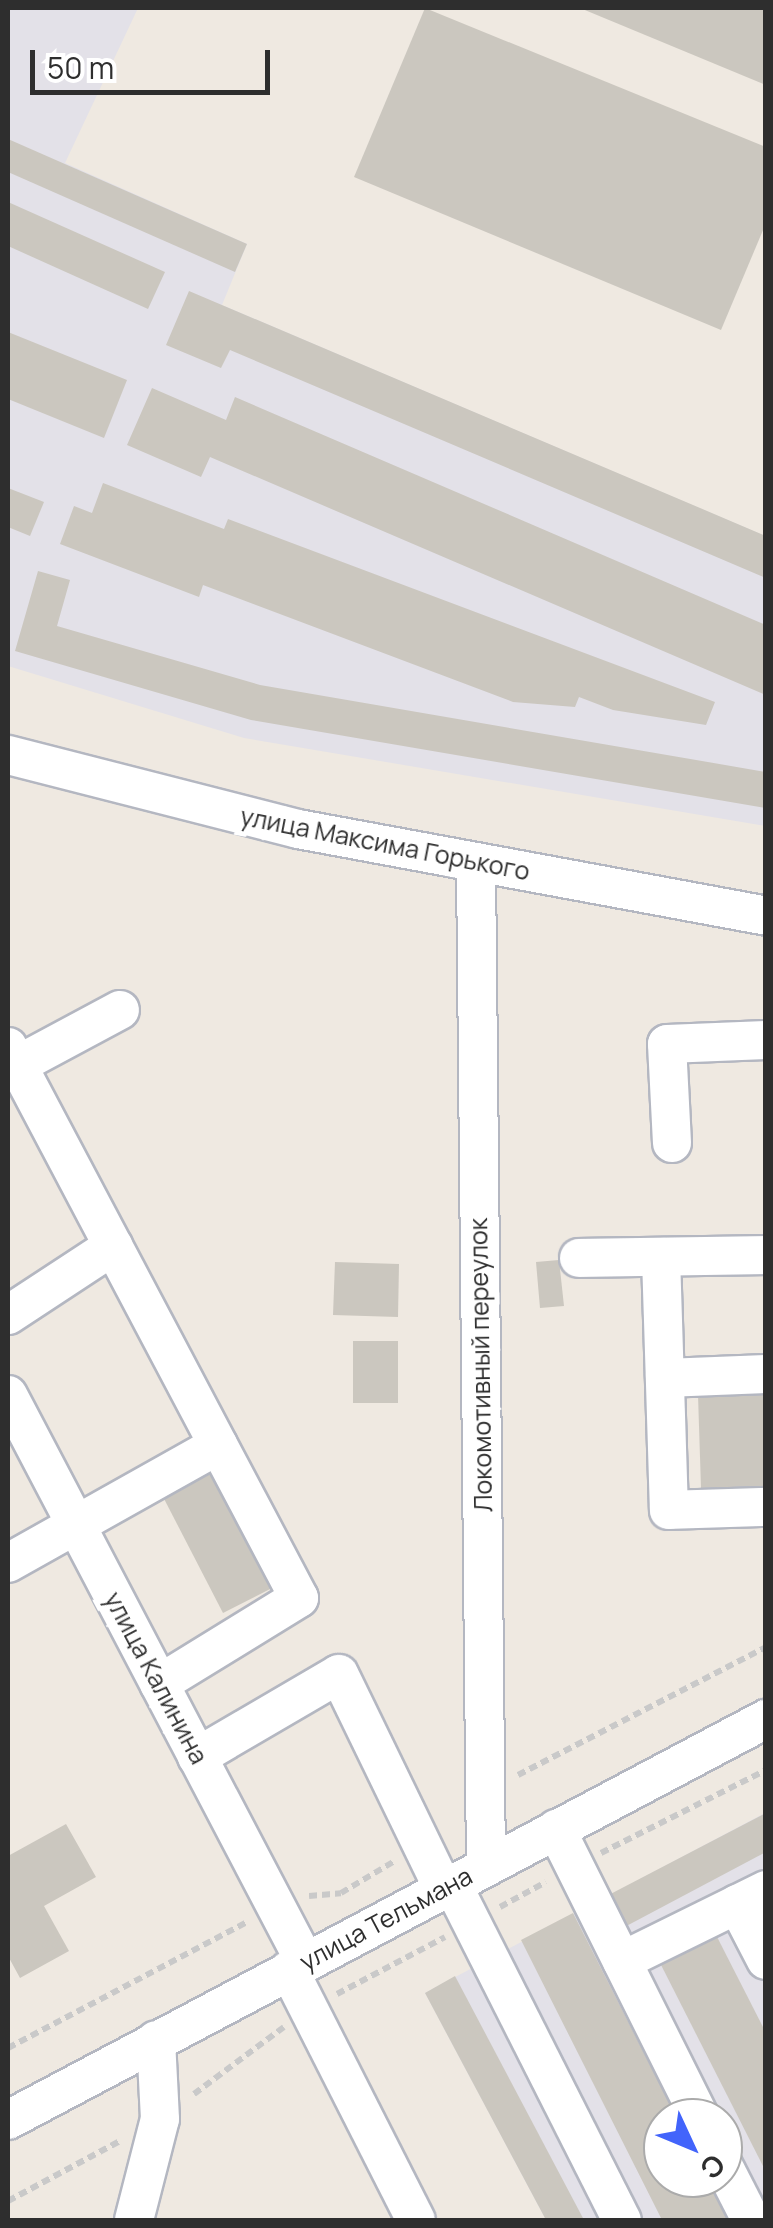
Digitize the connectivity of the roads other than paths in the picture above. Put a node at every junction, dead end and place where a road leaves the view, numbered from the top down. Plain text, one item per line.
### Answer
1 (8, 755) edge
2 (476, 864) junction
3 (766, 916) edge
4 (120, 1010) dead end
5 (766, 1040) edge
6 (11, 1060) edge
7 (672, 1142) dead end
8 (113, 1246) junction
9 (766, 1254) edge
10 (661, 1257) junction
11 (579, 1258) dead end
12 (8, 1315) edge
13 (766, 1374) edge
14 (665, 1378) junction
15 (8, 1395) edge
16 (218, 1445) junction
17 (766, 1506) edge
18 (78, 1528) junction
19 (8, 1563) edge
20 (159, 1684) junction
21 (766, 1719) edge
22 (197, 1757) junction
23 (556, 1829) junction
24 (486, 1866) junction
25 (448, 1886) junction
26 (751, 1897) edge
27 (766, 1960) edge
28 (622, 1961) junction
29 (297, 1966) junction
30 (156, 2040) junction
31 (690, 2098) edge
32 (8, 2120) edge
33 (134, 2220) edge
34 (416, 2220) edge
35 (622, 2220) edge

1 - 2 street, улица Максима Горького
2 - 3 street, улица Максима Горького
2 - 24 street, Локомотивный переулок
4 - 6 street
5 - 7 street
6 - 8 street
8 - 12 street
8 - 16 street
9 - 10 street
10 - 11 street
10 - 14 street
13 - 14 street
14 - 17 street
15 - 18 street, улица Калинина
16 - 18 street
16 - 20 street
18 - 19 street
18 - 20 street, улица Калинина
20 - 22 street, улица Калинина
21 - 23 street, улица Тельмана
22 - 25 street
22 - 29 street, улица Калинина
23 - 24 street, улица Тельмана
23 - 28 street
24 - 25 street, улица Тельмана
25 - 29 street, улица Тельмана
25 - 35 street
26 - 27 street
26 - 28 street
28 - 31 street
29 - 30 street, улица Тельмана
29 - 34 street, улица Калинина
30 - 32 street, улица Тельмана
30 - 33 street

